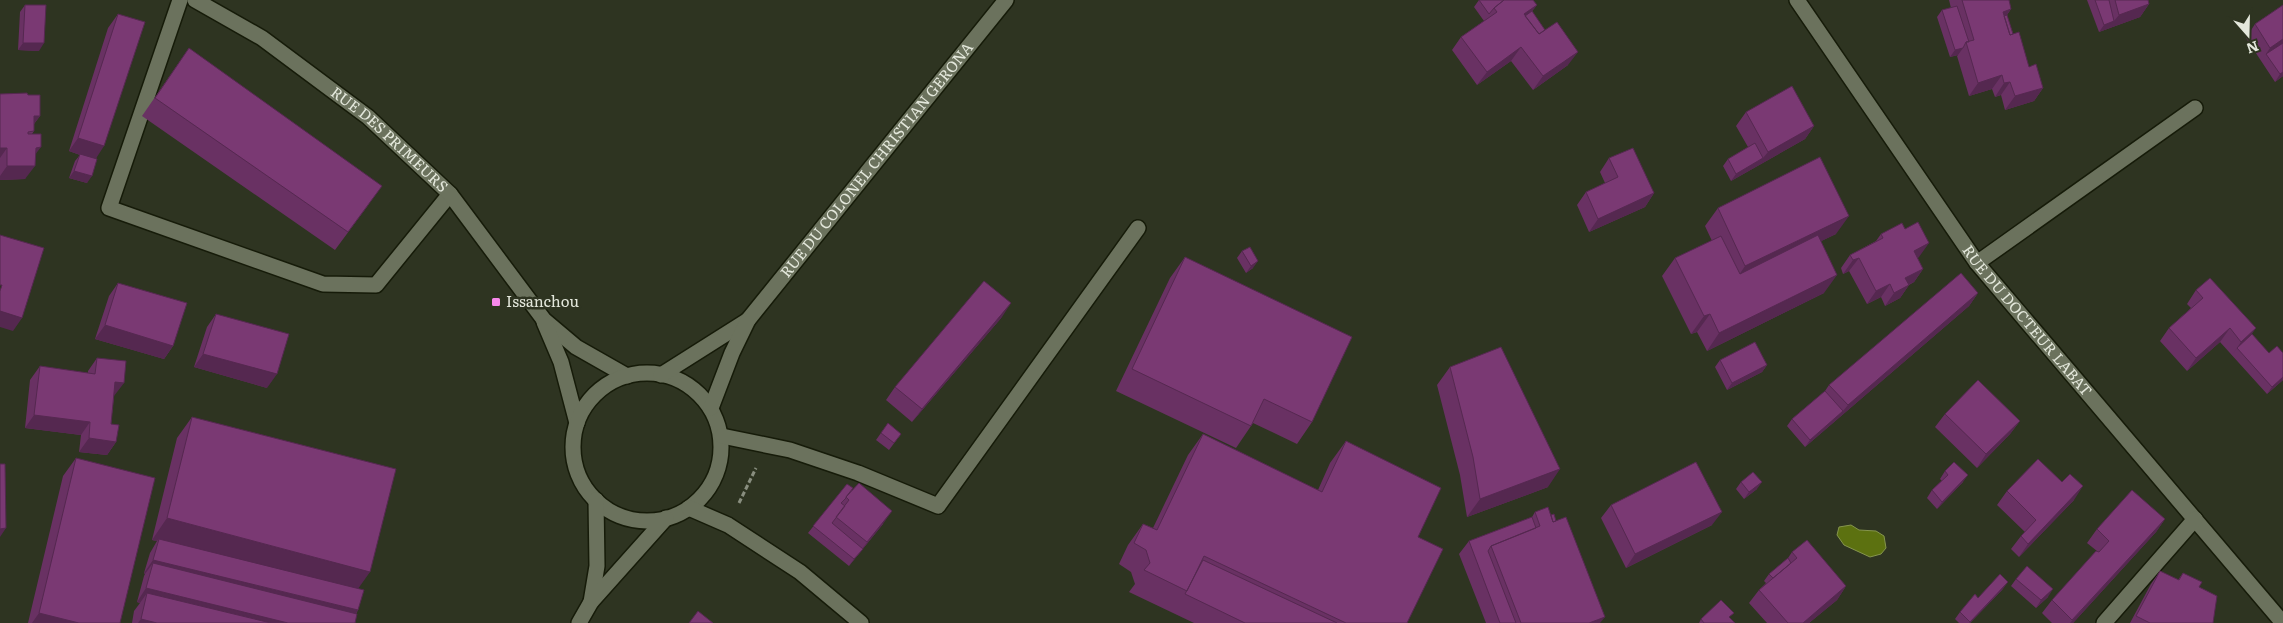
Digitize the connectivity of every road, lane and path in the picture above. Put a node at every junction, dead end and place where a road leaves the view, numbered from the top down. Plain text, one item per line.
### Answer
1 (180, 0) edge
2 (195, 0) edge
3 (1006, 0) edge
4 (1797, 0) edge
5 (2195, 108) dead end
6 (450, 194) junction
7 (1138, 228) dead end
8 (1977, 263) junction
9 (544, 320) junction
10 (748, 320) junction
11 (661, 375) junction
12 (628, 376) junction
13 (711, 408) junction
14 (577, 423) junction
15 (722, 436) junction
16 (767, 446) junction
17 (596, 500) junction
18 (689, 508) junction
19 (666, 518) junction
20 (2195, 519) junction
21 (728, 525) junction
22 (591, 602) junction
23 (579, 623) edge
24 (861, 623) edge
25 (2104, 623) edge
26 (2283, 623) edge

1 - 6 street
2 - 6 street, RUE DES PRIMEURS
3 - 10 street, RUE DU COLONEL CHRISTIAN GERONA
4 - 8 street, RUE DU DOCTEUR LABAT
5 - 8 street
6 - 9 street, RUE DES PRIMEURS
7 - 16 street
8 - 20 street, RUE DU DOCTEUR LABAT
9 - 12 street, RUE DES PRIMEURS
9 - 14 street, RUE DES PRIMEURS
10 - 11 street, RUE DU COLONEL CHRISTIAN GERONA
10 - 13 street, RUE DU COLONEL CHRISTIAN GERONA
11 - 12 street
11 - 13 street
12 - 14 street
13 - 15 street
14 - 17 street
15 - 16 street
15 - 18 street
16 - 21 path
17 - 19 street
17 - 22 street
18 - 19 street
18 - 21 street
19 - 22 street
20 - 25 street
20 - 26 street, RUE DU DOCTEUR LABAT
21 - 24 street
22 - 23 street

